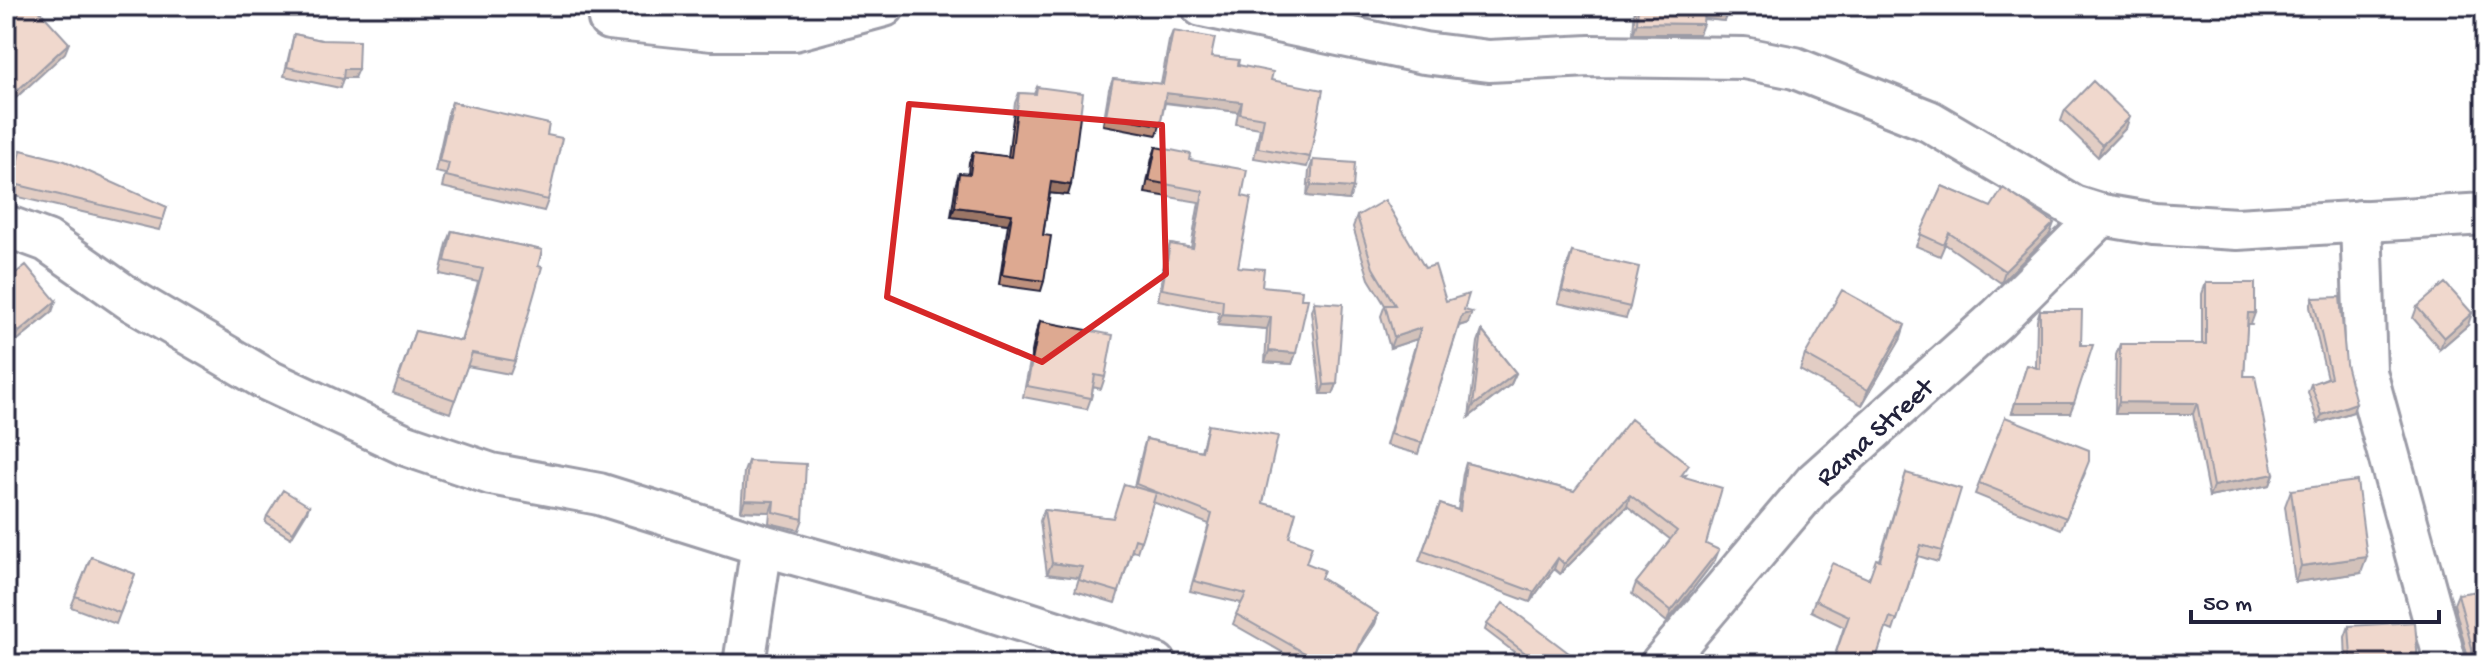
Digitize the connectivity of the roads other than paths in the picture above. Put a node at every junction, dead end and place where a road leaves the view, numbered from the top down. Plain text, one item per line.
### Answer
1 (884, 6) edge
2 (1202, 6) edge
3 (609, 19) dead end
4 (2485, 214) edge
5 (2102, 215) junction
6 (2361, 221) junction
7 (6, 226) edge
8 (762, 545) junction
9 (744, 664) edge
10 (1156, 664) edge
11 (1661, 664) edge
12 (2446, 664) edge

1 - 3 street
2 - 5 street
4 - 6 street
5 - 6 street
5 - 11 street, Rama Street
6 - 12 street
7 - 8 street
8 - 9 street
8 - 10 street

